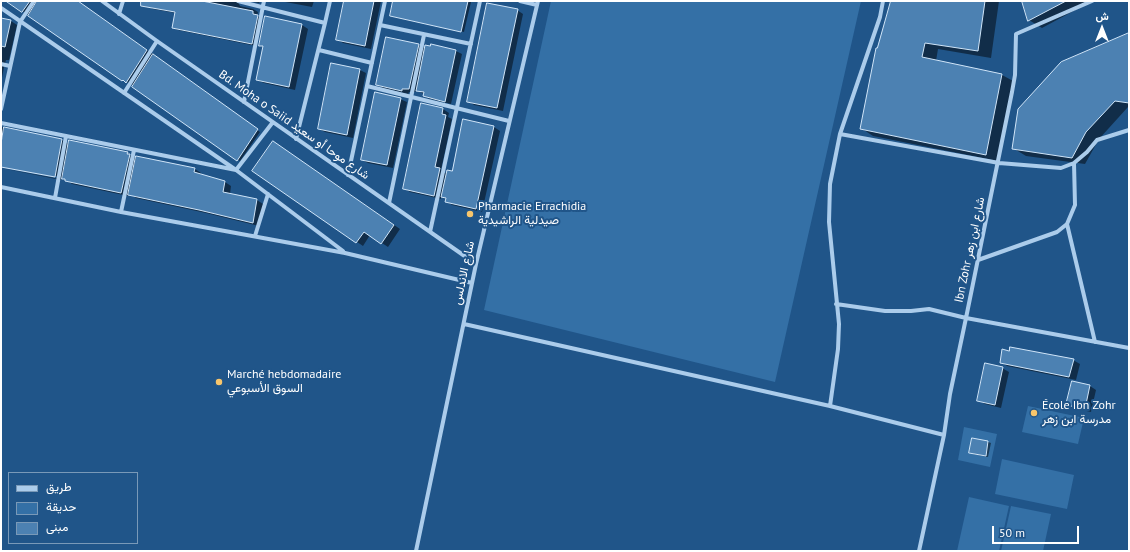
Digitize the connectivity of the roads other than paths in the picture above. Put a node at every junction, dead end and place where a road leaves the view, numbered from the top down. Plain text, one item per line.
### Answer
1 (34, 1) edge
2 (102, 1) edge
3 (122, 1) edge
4 (238, 1) edge
5 (264, 1) edge
6 (330, 1) edge
7 (385, 1) edge
8 (480, 1) edge
9 (520, 1) edge
10 (884, 1) edge
11 (1092, 1) edge
12 (537, 3) edge
13 (263, 7) junction
14 (1, 8) edge
15 (120, 14) junction
16 (20, 22) junction
17 (326, 23) junction
18 (380, 25) junction
19 (424, 35) junction
20 (157, 41) junction
21 (471, 44) junction
22 (319, 50) junction
23 (372, 63) junction
24 (1, 64) edge
25 (10, 66) junction
26 (367, 86) junction
27 (124, 93) junction
28 (411, 97) junction
29 (244, 102) junction
30 (457, 108) junction
31 (1, 109) edge
32 (509, 121) junction
33 (273, 122) junction
34 (1, 123) edge
35 (1129, 130) edge
36 (840, 134) junction
37 (66, 136) junction
38 (296, 139) junction
39 (134, 150) junction
40 (998, 162) junction
41 (1074, 163) junction
42 (236, 170) junction
43 (348, 175) junction
44 (1, 187) edge
45 (268, 194) junction
46 (55, 198) junction
47 (389, 204) junction
48 (121, 212) junction
49 (1067, 224) junction
50 (430, 232) junction
51 (255, 236) junction
52 (345, 253) junction
53 (978, 260) junction
54 (476, 264) junction
55 (472, 283) junction
56 (836, 304) junction
57 (966, 318) junction
58 (464, 324) junction
59 (1096, 342) junction
60 (1129, 348) edge
61 (830, 406) junction
62 (944, 435) junction
63 (416, 551) edge
64 (919, 551) edge

1 - 16 street
2 - 15 street, Bd. Moha o Saiid شارع موحا أو سعيد
3 - 15 street
4 - 13 street
5 - 13 street
6 - 17 street
7 - 18 street
8 - 21 street
9 - 12 street
10 - 36 street
11 - 40 street, Ibn Zohr شارع ابن زهر
12 - 32 street, شارع الاندلس
13 - 17 street
13 - 29 street
14 - 16 street
15 - 20 street, Bd. Moha o Saiid شارع موحا أو سعيد
16 - 25 street
16 - 27 street
17 - 22 street
18 - 19 street
18 - 23 street
19 - 21 street
19 - 28 street
20 - 27 street
20 - 29 street, Bd. Moha o Saiid شارع موحا أو سعيد
21 - 30 street
22 - 23 street
22 - 38 street
23 - 26 street
24 - 25 street
25 - 31 street
26 - 28 street
26 - 43 street
27 - 42 street
28 - 30 street
28 - 47 street
29 - 33 street, Bd. Moha o Saiid شارع موحا أو سعيد
30 - 32 street
30 - 50 street
32 - 54 street, شارع الاندلس
33 - 38 street, Bd. Moha o Saiid شارع موحا أو سعيد
33 - 42 street
34 - 37 street
35 - 41 street
36 - 40 street
36 - 56 street
37 - 39 street
37 - 46 street
38 - 43 street, Bd. Moha o Saiid شارع موحا أو سعيد
39 - 42 street
39 - 48 street
40 - 41 street
40 - 53 street, Ibn Zohr شارع ابن زهر
41 - 49 street
42 - 45 street
43 - 47 street, Bd. Moha o Saiid شارع موحا أو سعيد
44 - 46 street
45 - 51 street
45 - 52 street
46 - 48 street
47 - 50 street, Bd. Moha o Saiid شارع موحا أو سعيد
48 - 51 street
49 - 53 street
49 - 59 street
50 - 54 street, Bd. Moha o Saiid شارع موحا أو سعيد
51 - 52 street
52 - 55 street
53 - 57 street, Ibn Zohr شارع ابن زهر
54 - 55 street, شارع الاندلس
55 - 58 street, شارع الاندلس
56 - 57 street
56 - 61 street
57 - 59 street
57 - 62 street, Ibn Zohr شارع ابن زهر
58 - 61 street
58 - 63 street, شارع الاندلس
59 - 60 street
61 - 62 street
62 - 64 street, Ibn Zohr شارع ابن زهر

